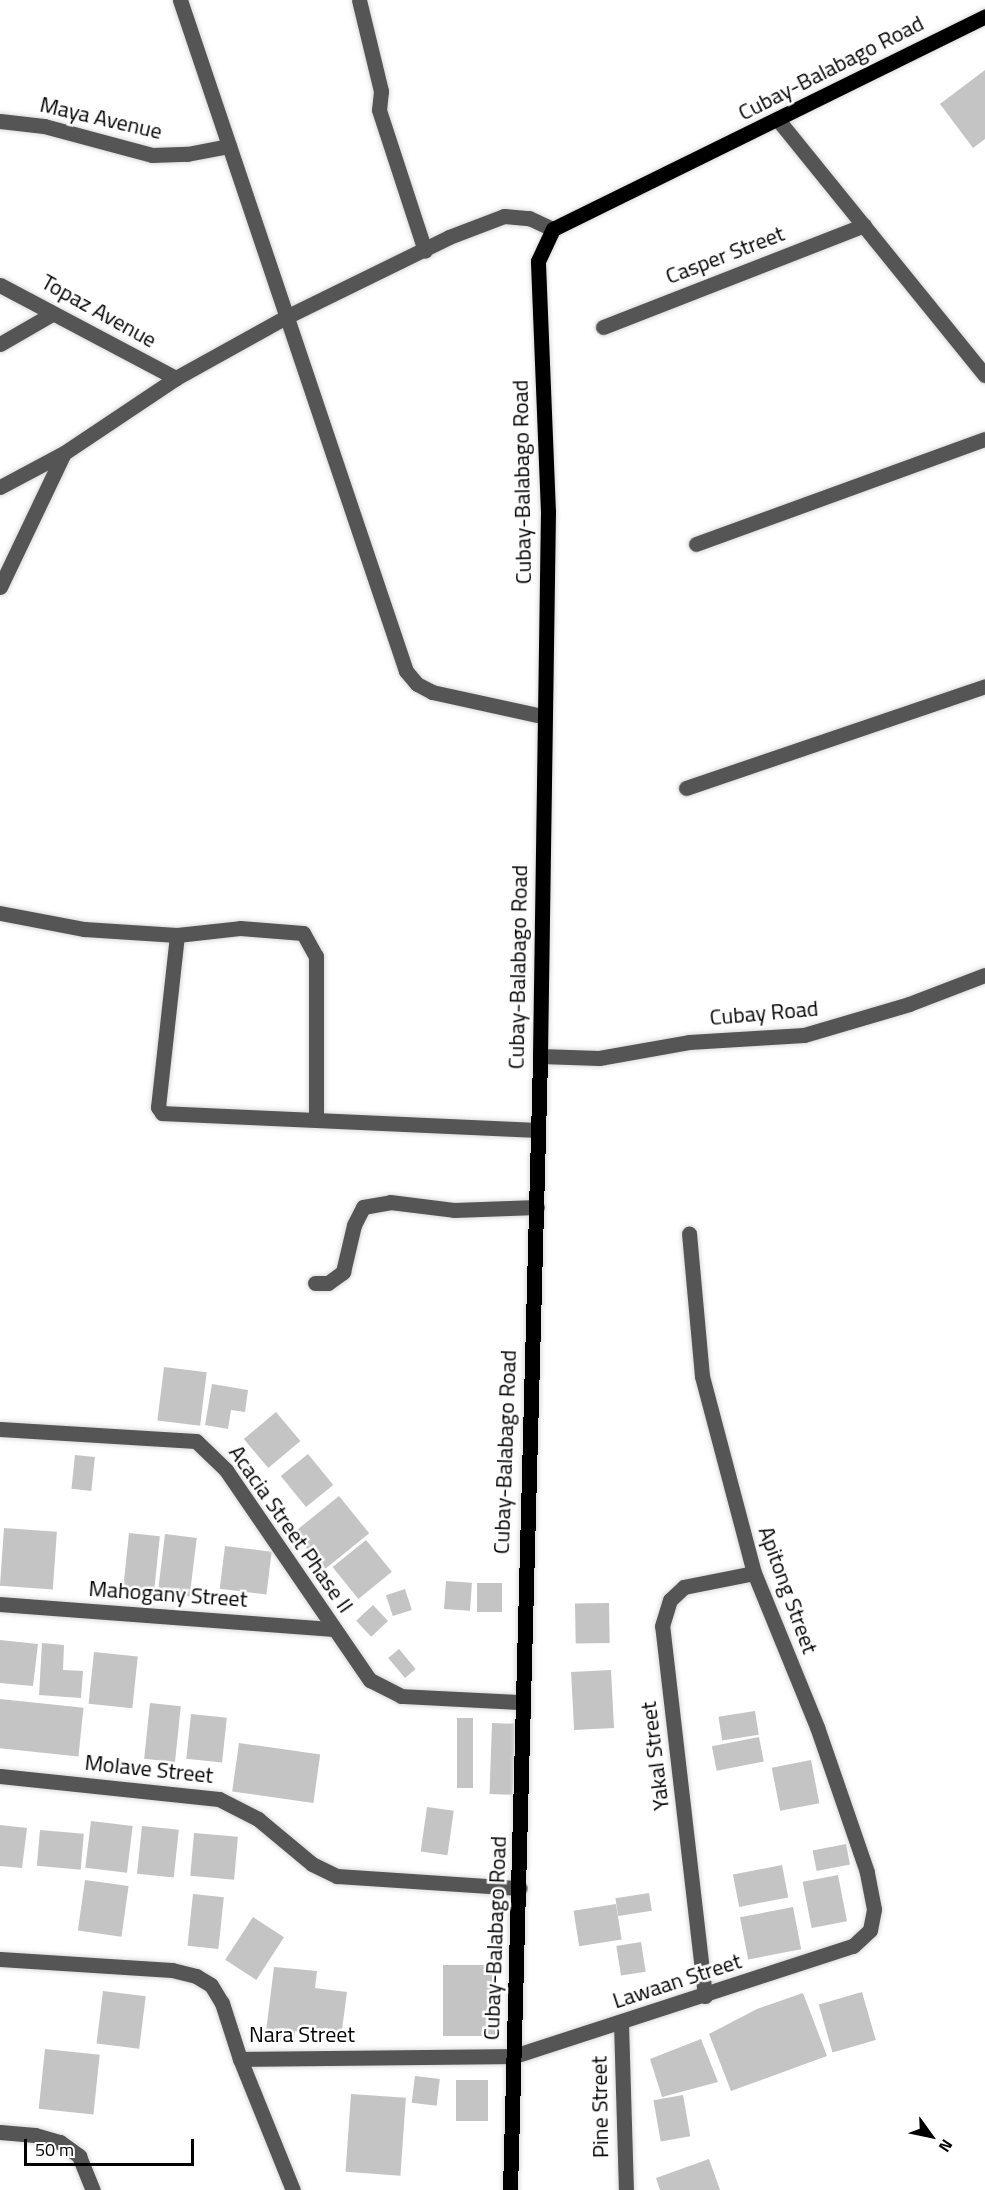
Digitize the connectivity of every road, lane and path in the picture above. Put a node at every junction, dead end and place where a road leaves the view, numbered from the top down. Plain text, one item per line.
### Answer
1 (180, 0) edge
2 (359, 0) edge
3 (985, 16) edge
4 (779, 120) junction
5 (0, 121) edge
6 (229, 146) junction
7 (864, 225) junction
8 (553, 229) junction
9 (425, 251) junction
10 (0, 285) edge
11 (52, 314) junction
12 (288, 316) junction
13 (603, 327) dead end
14 (0, 344) edge
15 (985, 375) edge
16 (176, 378) junction
17 (985, 439) edge
18 (64, 453) junction
19 (0, 487) edge
20 (696, 544) dead end
21 (0, 587) edge
22 (985, 686) edge
23 (542, 716) junction
24 (686, 788) dead end
25 (0, 913) edge
26 (177, 935) junction
27 (985, 975) edge
28 (540, 1056) junction
29 (316, 1118) junction
30 (536, 1130) junction
31 (537, 1207) junction
32 (689, 1234) dead end
33 (315, 1283) dead end
34 (0, 1429) edge
35 (754, 1573) junction
36 (0, 1604) edge
37 (333, 1629) junction
38 (521, 1702) junction
39 (0, 1776) edge
40 (520, 1888) junction
41 (853, 1946) joint
42 (0, 1959) edge
43 (705, 1996) junction
44 (621, 2024) junction
45 (514, 2056) junction
46 (240, 2059) junction
47 (0, 2132) edge
48 (93, 2190) edge
49 (293, 2190) edge
50 (510, 2190) edge
51 (626, 2190) edge

1 - 6 street
2 - 9 street
3 - 4 main road, Cubay-Balabago Road
4 - 7 street
4 - 8 main road, Cubay-Balabago Road
5 - 6 street, Maya Avenue
6 - 12 street
7 - 13 street, Casper Street
7 - 15 street
8 - 9 street
8 - 23 main road, Cubay-Balabago Road
9 - 12 street
10 - 11 street, Topaz Avenue
11 - 14 street
11 - 16 street, Topaz Avenue
12 - 16 street
12 - 23 street
16 - 18 street
17 - 20 street
18 - 19 street
18 - 21 street
22 - 24 street
23 - 28 main road, Cubay-Balabago Road
25 - 26 street
26 - 29 street
26 - 29 street
27 - 28 street, Cubay Road
28 - 30 main road, Cubay-Balabago Road
29 - 30 street
30 - 31 main road, Cubay-Balabago Road
31 - 33 street
31 - 38 main road, Cubay-Balabago Road
32 - 35 street, Apitong Street
34 - 37 street, Acacia Street Phase II
35 - 41 street, Apitong Street
35 - 43 street, Yakal Street
36 - 37 street, Mahogany Street
37 - 38 street, Acacia Street Phase II
38 - 40 main road, Cubay-Balabago Road
39 - 40 street, Molave Street
40 - 45 main road, Cubay-Balabago Road
41 - 43 street, Lawaan Street
42 - 46 street, Nara Street
43 - 44 street, Lawaan Street
44 - 45 street, Lawaan Street
44 - 51 street, Pine Street
45 - 46 street, Nara Street
45 - 50 main road, Cubay-Balabago Road
46 - 49 street
47 - 48 street

